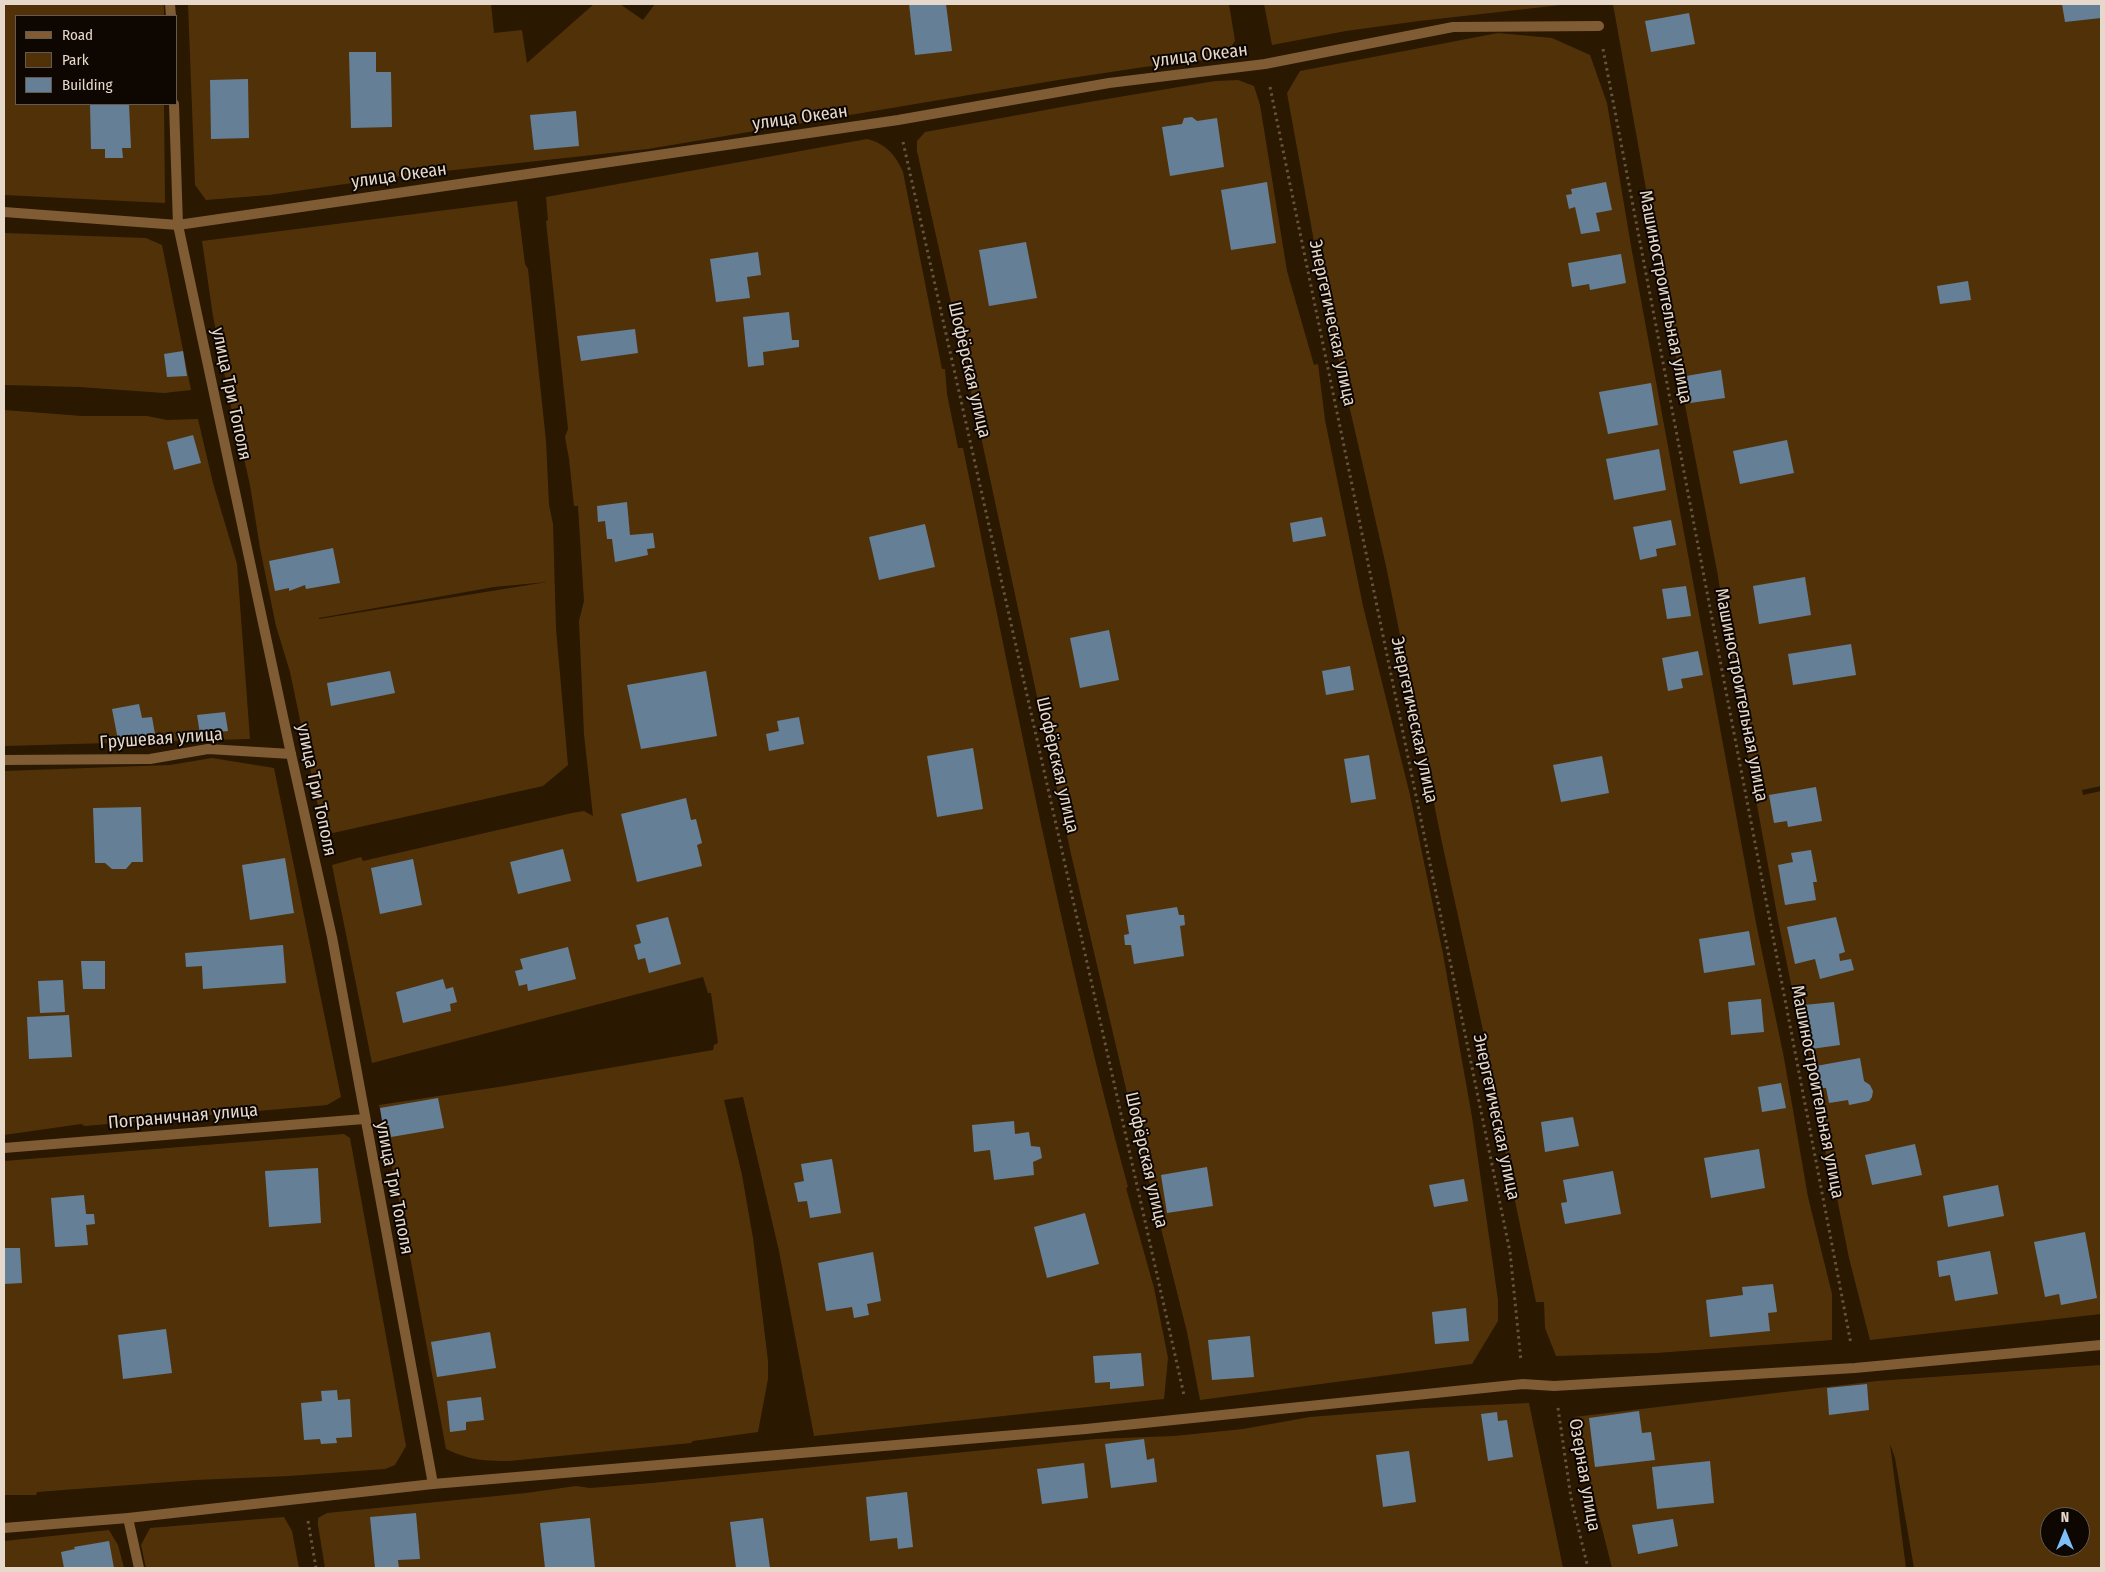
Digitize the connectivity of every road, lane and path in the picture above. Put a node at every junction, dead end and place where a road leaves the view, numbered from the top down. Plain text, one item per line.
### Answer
1 (1599, 26) joint
2 (1265, 64) junction
3 (174, 105) edge
4 (898, 120) junction
5 (4, 212) edge
6 (178, 225) junction
7 (291, 754) junction
8 (4, 760) edge
9 (364, 1119) junction
10 (4, 1148) edge
11 (2101, 1345) edge
12 (1855, 1368) junction
13 (1523, 1384) junction
14 (1554, 1386) junction
15 (1189, 1417) junction
16 (433, 1484) junction
17 (304, 1498) junction
18 (128, 1518) junction
19 (4, 1528) edge
20 (138, 1568) edge
21 (316, 1568) edge
22 (1588, 1568) edge

1 - 2 street, улица Океан
1 - 12 path, Машиностроительная улица
2 - 4 street, улица Океан
2 - 13 path, Энергетическая улица
3 - 6 street, улица Три Тополя
4 - 6 street, улица Океан
4 - 15 path, Шофёрская улица
5 - 6 street, улица Океан
6 - 7 street, улица Три Тополя
7 - 8 street, Грушевая улица
7 - 9 street, улица Три Тополя
9 - 10 street, Пограничная улица
9 - 16 street, улица Три Тополя
11 - 12 street
12 - 14 street
13 - 14 street
13 - 15 street
14 - 22 path, Озерная улица
15 - 16 street
16 - 17 street
17 - 18 street
17 - 21 path
18 - 19 street
18 - 20 street

